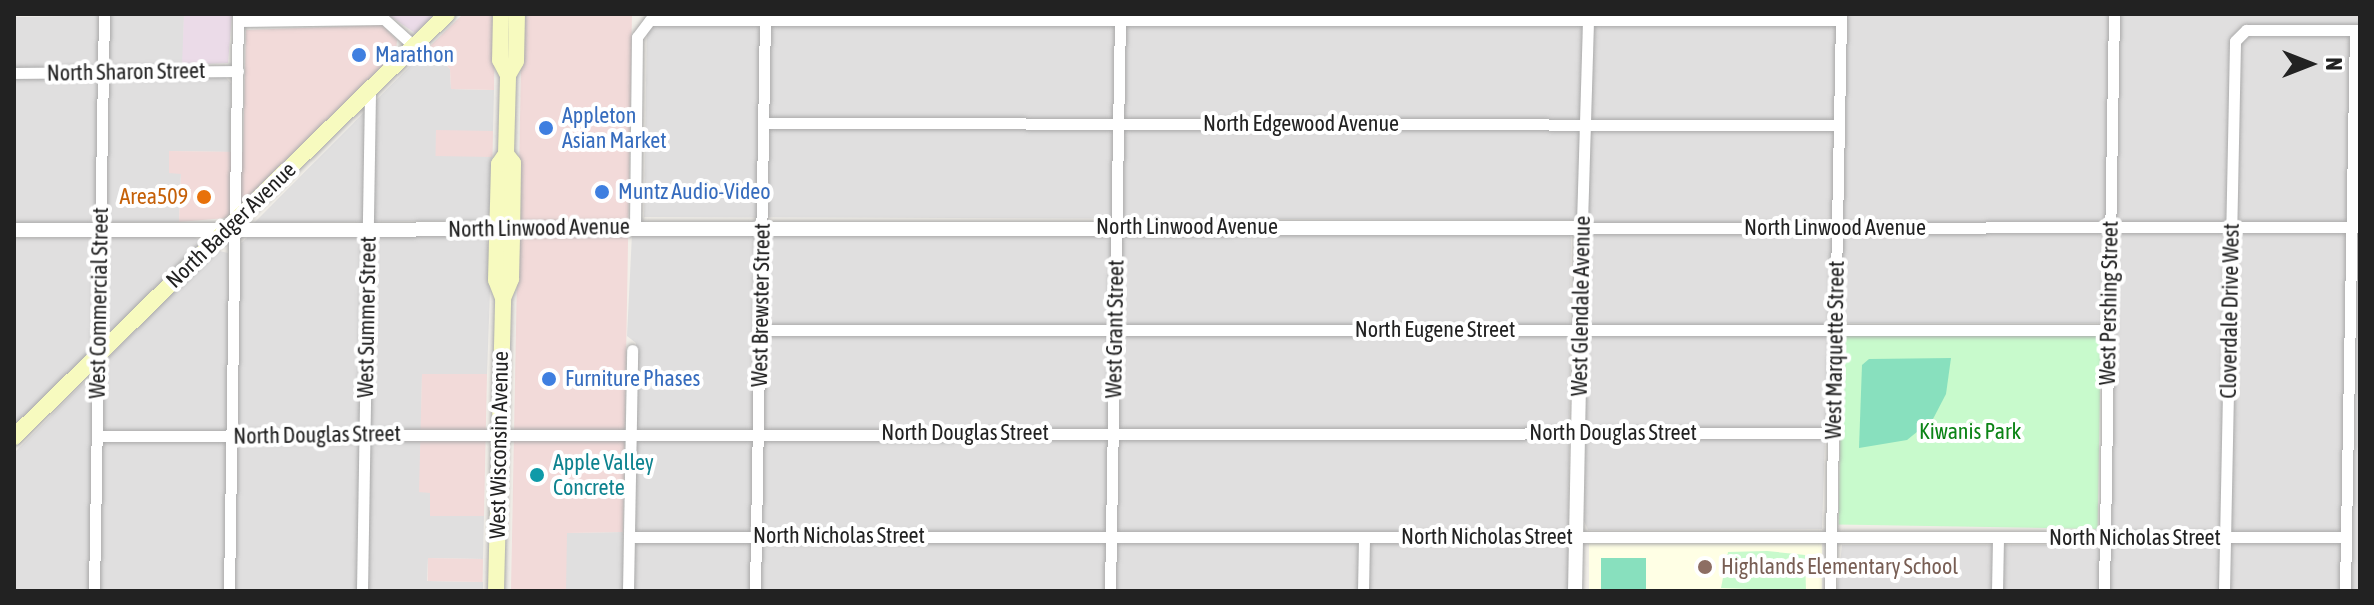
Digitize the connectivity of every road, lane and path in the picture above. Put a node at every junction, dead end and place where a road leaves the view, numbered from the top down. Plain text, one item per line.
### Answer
1 (104, 14) edge
2 (447, 14) edge
3 (502, 14) edge
4 (517, 14) edge
5 (2114, 14) edge
6 (1841, 17) edge
7 (238, 18) edge
8 (765, 20) junction
9 (1120, 20) junction
10 (1588, 21) junction
11 (2358, 30) edge
12 (516, 41) junction
13 (415, 47) junction
14 (238, 71) junction
15 (104, 72) junction
16 (14, 73) edge
17 (508, 75) junction
18 (370, 91) junction
19 (763, 123) junction
20 (1118, 124) junction
21 (1585, 125) junction
22 (1839, 125) junction
23 (232, 226) junction
24 (635, 226) junction
25 (505, 227) junction
26 (762, 227) junction
27 (1117, 227) junction
28 (1838, 227) junction
29 (2111, 227) junction
30 (2231, 227) junction
31 (2356, 227) edge
32 (1582, 228) junction
33 (14, 230) edge
34 (101, 230) junction
35 (369, 231) junction
36 (760, 330) junction
37 (1115, 330) junction
38 (1580, 330) junction
39 (1835, 330) junction
40 (2109, 330) junction
41 (632, 350) dead end
42 (99, 353) junction
43 (631, 431) junction
44 (759, 432) junction
45 (498, 433) junction
46 (1113, 433) junction
47 (1579, 433) junction
48 (1834, 433) junction
49 (365, 434) junction
50 (97, 436) junction
51 (232, 436) junction
52 (14, 437) edge
53 (756, 536) junction
54 (629, 537) junction
55 (1111, 537) junction
56 (1364, 537) junction
57 (1577, 537) junction
58 (1832, 537) junction
59 (2225, 537) junction
60 (2346, 537) junction
61 (1998, 538) junction
62 (2105, 538) junction
63 (94, 591) edge
64 (229, 591) edge
65 (362, 591) edge
66 (496, 591) edge
67 (628, 591) edge
68 (755, 591) edge
69 (1110, 591) edge
70 (1363, 591) edge
71 (1575, 591) edge
72 (1830, 591) edge
73 (1997, 591) edge
74 (2104, 591) edge
75 (2224, 591) edge
76 (2345, 591) edge

1 - 15 street, West Commercial Street
2 - 13 main road, North Badger Avenue
3 - 12 main road
3 - 17 main road, West Wisconsin Avenue
4 - 12 main road, West Wisconsin Avenue
5 - 29 street, West Pershing Street
6 - 10 street
6 - 22 street, West Marquette Street
7 - 13 street
7 - 14 street
8 - 9 street
8 - 19 street, West Brewster Street
8 - 24 street
9 - 10 street
9 - 20 street, West Grant Street
10 - 21 street, West Glendale Avenue
11 - 30 street, Cloverdale Drive West
11 - 31 street
12 - 17 main road, West Wisconsin Avenue
13 - 18 main road, North Badger Avenue
14 - 15 street, North Sharon Street
14 - 23 street
15 - 16 street, North Sharon Street
15 - 34 street, West Commercial Street
17 - 25 main road, West Wisconsin Avenue
18 - 23 main road, North Badger Avenue
18 - 35 street, West Summer Street
19 - 20 street, North Edgewood Avenue
19 - 26 street, West Brewster Street
20 - 21 street, North Edgewood Avenue
20 - 27 street, West Grant Street
21 - 22 street, North Edgewood Avenue
21 - 32 street, West Glendale Avenue
22 - 28 street, West Marquette Street
23 - 34 street, North Linwood Avenue
23 - 35 street, North Linwood Avenue
23 - 42 main road, North Badger Avenue
23 - 51 street
24 - 25 street, North Linwood Avenue
24 - 26 street, North Linwood Avenue
25 - 35 street, North Linwood Avenue
25 - 45 main road, West Wisconsin Avenue
26 - 27 street, North Linwood Avenue
26 - 36 street, West Brewster Street
27 - 32 street, North Linwood Avenue
27 - 37 street, West Grant Street
28 - 29 street, North Linwood Avenue
28 - 32 street, North Linwood Avenue
28 - 39 street, West Marquette Street
29 - 30 street, North Linwood Avenue
29 - 40 street, West Pershing Street
30 - 31 street, North Linwood Avenue
30 - 59 street, Cloverdale Drive West
31 - 60 street
32 - 38 street, West Glendale Avenue
33 - 34 street, North Linwood Avenue
34 - 42 street, West Commercial Street
35 - 49 street, West Summer Street
36 - 37 street, North Eugene Street
36 - 44 street, West Brewster Street
37 - 38 street, North Eugene Street
37 - 46 street, West Grant Street
38 - 39 street, North Eugene Street
38 - 47 street, West Glendale Avenue
39 - 40 street, North Eugene Street
39 - 48 street, West Marquette Street
40 - 62 street, West Pershing Street
41 - 43 street
42 - 50 street, West Commercial Street
42 - 52 main road, North Badger Avenue
43 - 44 street, North Douglas Street
43 - 45 street, North Douglas Street
43 - 54 street
44 - 46 street, North Douglas Street
44 - 53 street, West Brewster Street
45 - 49 street, North Douglas Street
45 - 66 main road, West Wisconsin Avenue
46 - 47 street, North Douglas Street
46 - 55 street, West Grant Street
47 - 48 street, North Douglas Street
47 - 57 street, West Glendale Avenue
48 - 58 street, West Marquette Street
49 - 51 street, North Douglas Street
49 - 65 street, West Summer Street
50 - 51 street, North Douglas Street
50 - 63 street, West Commercial Street
51 - 64 street
53 - 54 street, North Nicholas Street
53 - 55 street, North Nicholas Street
53 - 68 street, West Brewster Street
54 - 67 street
55 - 56 street, North Nicholas Street
55 - 69 street, West Grant Street
56 - 57 street, North Nicholas Street
56 - 70 street
57 - 58 street, North Nicholas Street
57 - 71 street, West Glendale Avenue
58 - 61 street, North Nicholas Street
58 - 72 street, West Marquette Street
59 - 60 street, North Nicholas Street
59 - 62 street, North Nicholas Street
59 - 75 street, Cloverdale Drive West
60 - 76 street
61 - 62 street, North Nicholas Street
61 - 73 street
62 - 74 street, West Pershing Street

